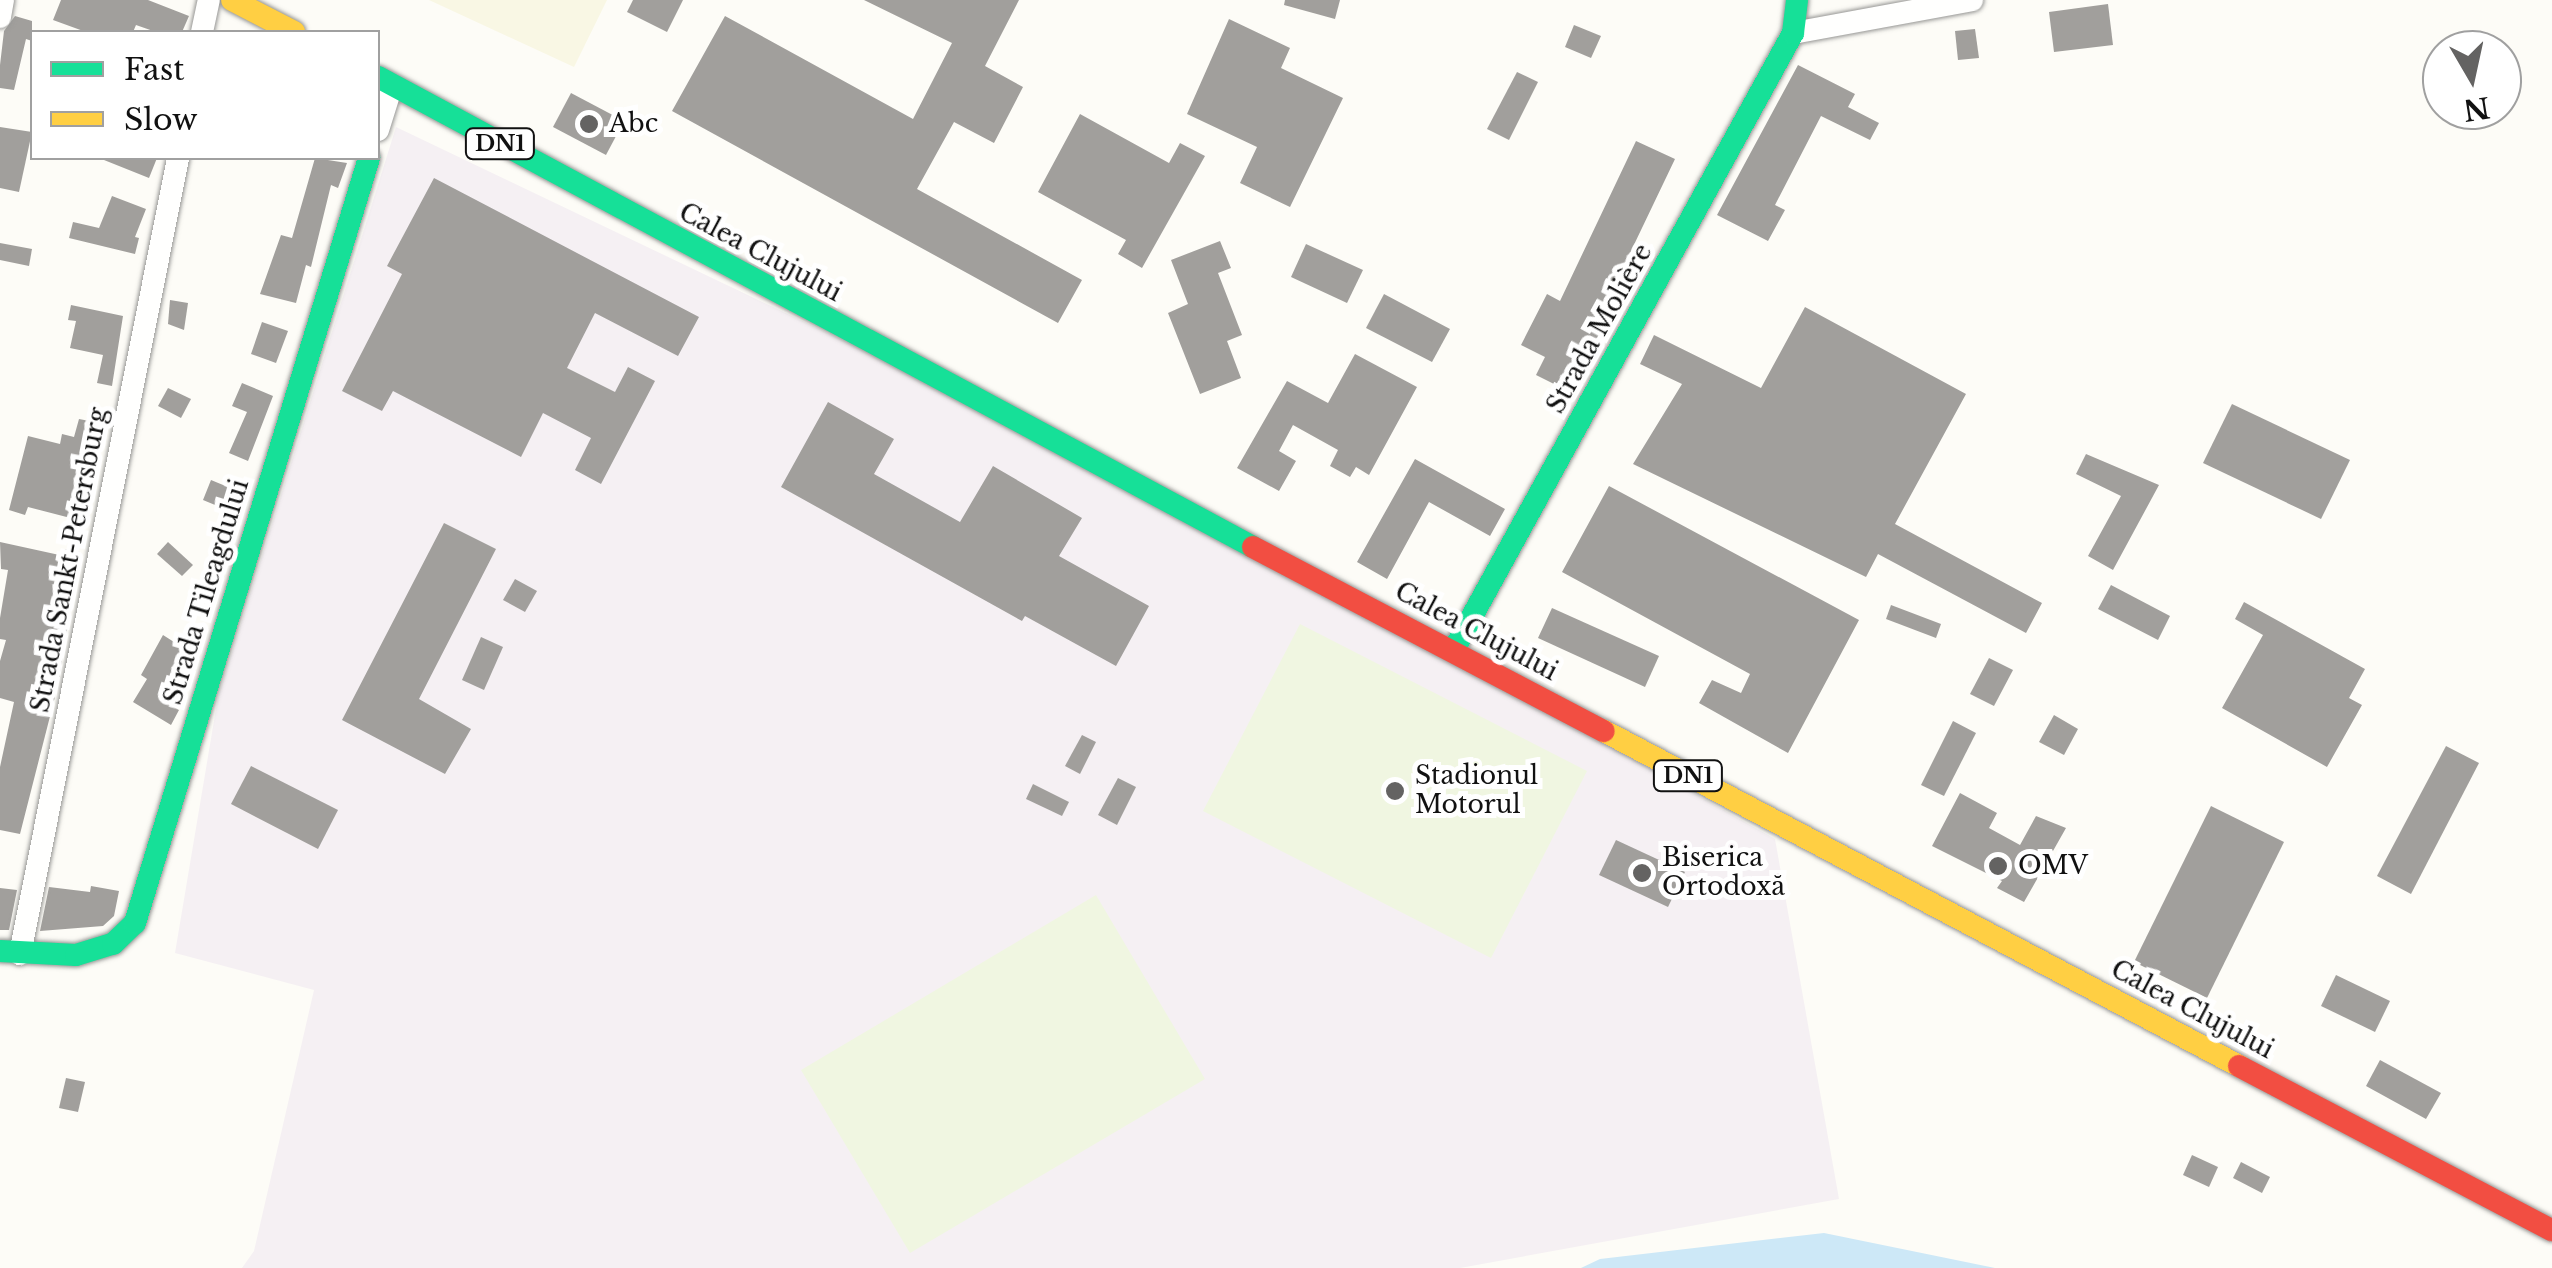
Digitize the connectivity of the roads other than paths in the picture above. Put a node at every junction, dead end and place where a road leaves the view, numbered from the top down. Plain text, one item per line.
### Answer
1 (4, 0) edge
2 (209, 0) edge
3 (232, 0) edge
4 (1797, 0) edge
5 (1972, 0) edge
6 (0, 17) edge
7 (202, 30) edge
8 (290, 30) edge
9 (1793, 33) junction
10 (385, 81) edge
11 (380, 116) edge
12 (178, 160) edge
13 (368, 160) edge
14 (1453, 651) junction
15 (10, 952) edge
16 (2552, 1230) edge

1 - 6 street
2 - 7 street
3 - 8 main road
4 - 9 main road, Strada Molière
5 - 9 street
9 - 14 main road, Strada Molière
10 - 11 street
10 - 14 main road, Calea Clujului / DN1
12 - 15 street, Strada Sankt-Petersburg
13 - 15 main road, Strada Tileagdului
14 - 16 main road, Calea Clujului / DN1

